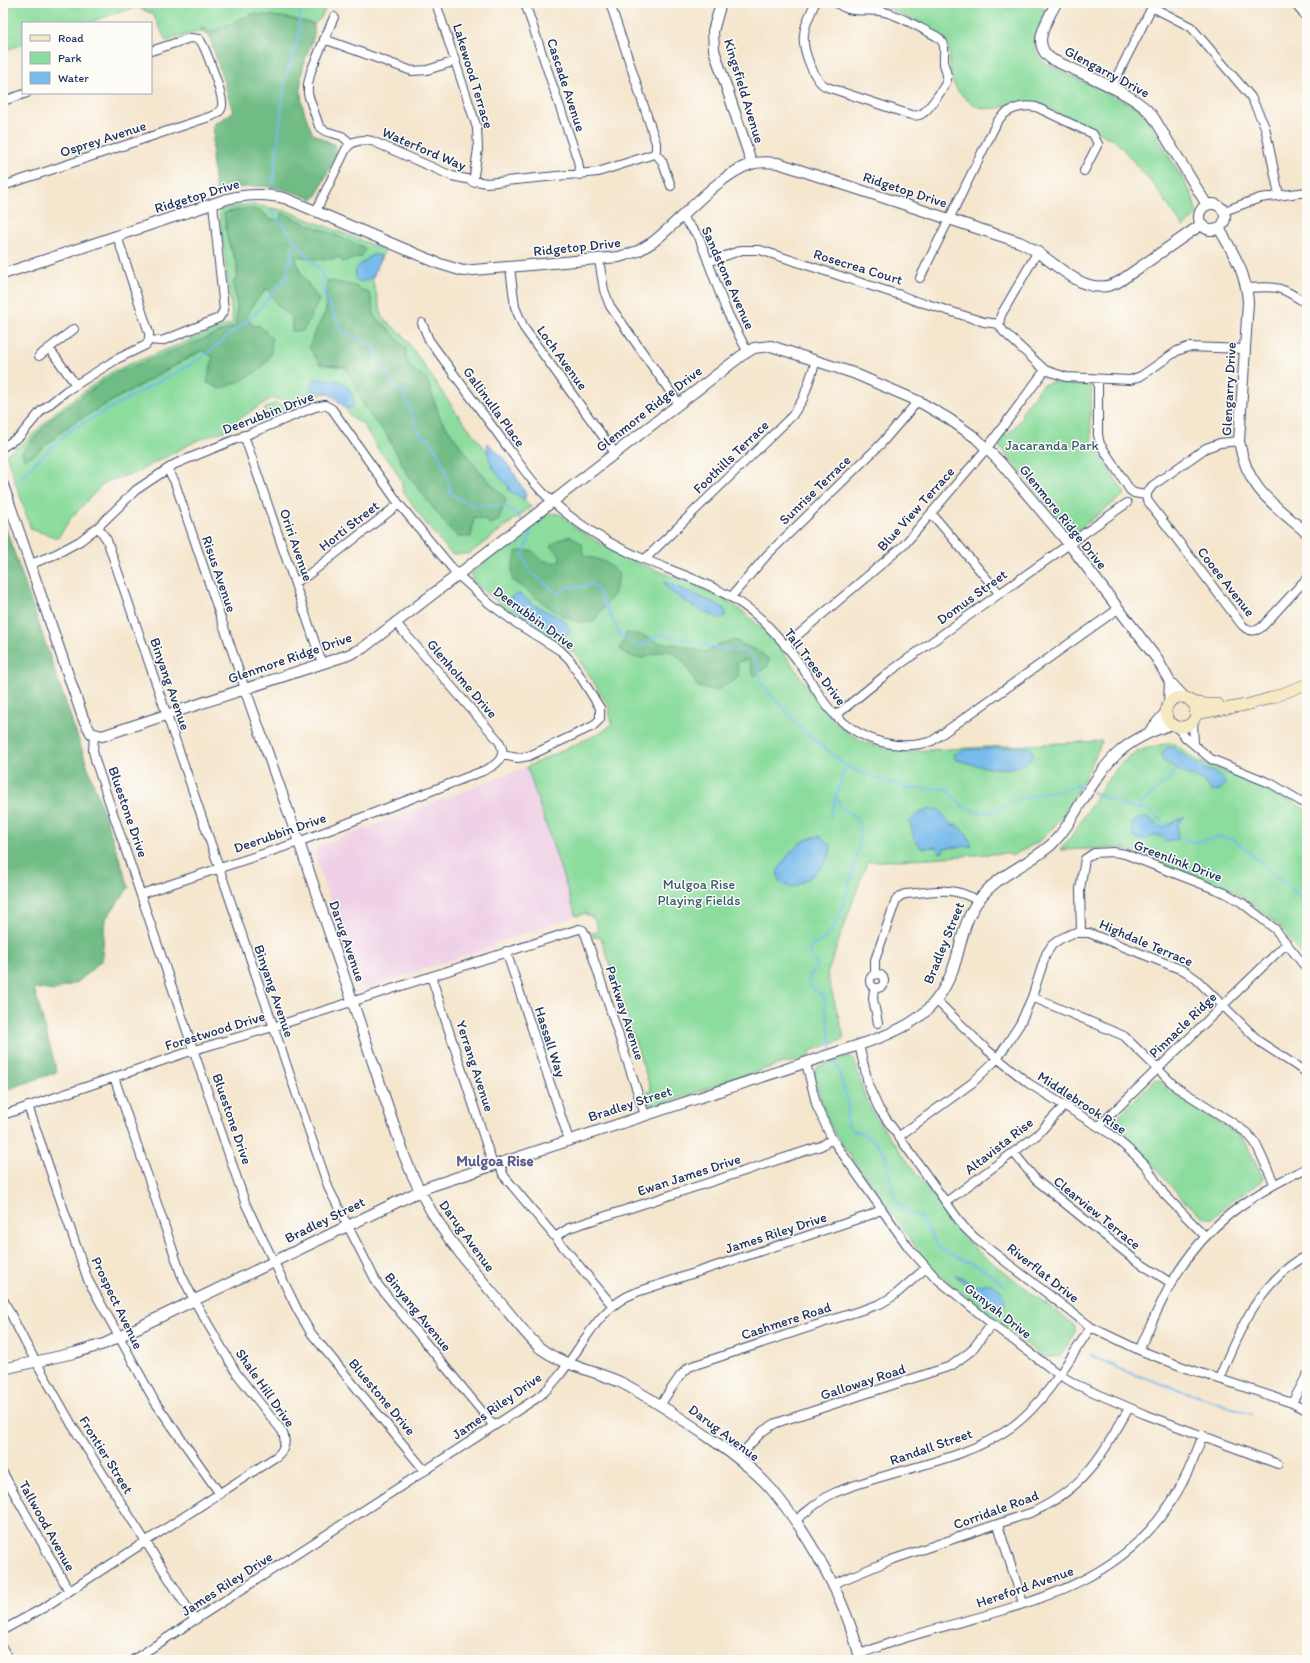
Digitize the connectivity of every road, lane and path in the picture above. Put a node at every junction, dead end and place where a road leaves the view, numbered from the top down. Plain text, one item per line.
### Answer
1 (436, 3) edge
2 (525, 3) edge
3 (610, 3) edge
4 (721, 3) edge
5 (815, 3) edge
6 (837, 3) edge
7 (1056, 3) edge
8 (1294, 3) edge
9 (1153, 5) edge
10 (334, 18) dead end
11 (1307, 18) edge
12 (324, 39) junction
13 (152, 51) edge
14 (456, 60) junction
15 (1112, 88) junction
16 (25, 94) edge
17 (3, 101) edge
18 (350, 144) junction
19 (655, 152) junction
20 (752, 164) junction
21 (1084, 171) dead end
22 (580, 175) junction
23 (473, 182) junction
24 (3, 186) edge
25 (671, 186) dead end
26 (1307, 192) edge
27 (1279, 195) junction
28 (213, 204) junction
29 (1207, 205) junction
30 (316, 211) junction
31 (1224, 211) junction
32 (682, 217) junction
33 (949, 219) junction
34 (1202, 224) junction
35 (1219, 228) junction
36 (117, 236) junction
37 (1038, 252) junction
38 (599, 260) junction
39 (708, 262) junction
40 (510, 268) junction
41 (3, 273) edge
42 (920, 278) dead end
43 (1247, 288) junction
44 (1307, 304) edge
45 (422, 323) dead end
46 (999, 324) junction
47 (74, 329) dead end
48 (149, 340) junction
49 (49, 348) junction
50 (1245, 349) junction
51 (747, 351) junction
52 (38, 356) dead end
53 (816, 360) junction
54 (1045, 370) junction
55 (1098, 379) junction
56 (76, 384) junction
57 (918, 401) junction
58 (679, 404) junction
59 (244, 435) junction
60 (1239, 441) junction
61 (3, 447) edge
62 (987, 448) junction
63 (615, 453) junction
64 (167, 468) junction
65 (3, 485) edge
66 (1146, 495) junction
67 (552, 502) junction
68 (1126, 503) dead end
69 (399, 504) junction
70 (932, 514) junction
71 (98, 527) junction
72 (1307, 533) edge
73 (1069, 544) junction
74 (645, 559) junction
75 (31, 564) junction
76 (457, 574) junction
77 (1307, 578) edge
78 (295, 582) junction
79 (999, 593) junction
80 (731, 597) junction
81 (1118, 609) junction
82 (396, 622) junction
83 (785, 646) junction
84 (322, 663) junction
85 (1170, 682) junction
86 (1307, 684) edge
87 (245, 689) junction
88 (1284, 692) junction
89 (1188, 700) junction
90 (1168, 707) junction
91 (166, 714) junction
92 (835, 716) junction
93 (1194, 717) junction
94 (1174, 725) junction
95 (1150, 731) junction
96 (94, 735) junction
97 (1194, 744) junction
98 (502, 755) junction
99 (1307, 805) edge
100 (299, 842) junction
101 (219, 868) junction
102 (141, 894) junction
103 (978, 901) junction
104 (573, 929) joint
105 (1081, 932) junction
106 (1287, 943) junction
107 (506, 951) junction
108 (1307, 969) edge
109 (431, 976) junction
110 (1032, 997) junction
111 (936, 1000) junction
112 (353, 1001) junction
113 (1222, 1005) junction
114 (878, 1023) dead end
115 (273, 1027) junction
116 (859, 1045) junction
117 (194, 1050) junction
118 (997, 1059) junction
119 (806, 1063) junction
120 (1157, 1068) junction
121 (1307, 1073) edge
122 (114, 1077) junction
123 (28, 1106) junction
124 (1064, 1106) junction
125 (3, 1114) edge
126 (645, 1115) junction
127 (1099, 1126) junction
128 (898, 1137) junction
129 (832, 1139) junction
130 (569, 1140) junction
131 (1014, 1153) junction
132 (496, 1164) junction
133 (1307, 1168) edge
134 (1274, 1184) junction
135 (419, 1190) junction
136 (946, 1202) junction
137 (882, 1208) junction
138 (347, 1226) junction
139 (1205, 1236) junction
140 (555, 1237) junction
141 (1307, 1255) edge
142 (273, 1262) junction
143 (926, 1268) junction
144 (1172, 1283) junction
145 (3, 1299) edge
146 (194, 1300) junction
147 (612, 1305) junction
148 (992, 1324) junction
149 (1091, 1327) junction
150 (118, 1337) junction
151 (1139, 1350) junction
152 (36, 1362) junction
153 (568, 1364) junction
154 (3, 1369) edge
155 (1058, 1374) junction
156 (1307, 1375) edge
157 (1219, 1379) junction
158 (1292, 1403) junction
159 (660, 1405) junction
160 (1129, 1408) junction
161 (1307, 1411) edge
162 (494, 1426) junction
163 (1203, 1435) junction
164 (737, 1458) junction
165 (1278, 1464) dead end
166 (425, 1471) junction
167 (3, 1473) edge
168 (220, 1494) junction
169 (795, 1521) junction
170 (998, 1525) junction
171 (145, 1542) junction
172 (833, 1584) junction
173 (69, 1591) junction
174 (1023, 1603) junction
175 (195, 1620) junction
176 (3, 1630) edge
177 (3, 1649) edge
178 (859, 1654) joint
179 (9, 1660) edge
180 (133, 1660) edge

1 - 14 street, Lakewood Terrace
2 - 22 street, Cascade Avenue
3 - 19 street
4 - 20 street, Kingsfield Avenue
5 - 6 street
7 - 15 street, Glengarry Drive
8 - 11 street
9 - 15 street
9 - 27 street
10 - 12 street
12 - 14 street
12 - 18 street
13 - 24 street, Osprey Avenue
14 - 23 street, Lakewood Terrace
15 - 29 street, Glengarry Drive
16 - 17 street
18 - 23 street, Waterford Way
18 - 30 street
19 - 22 street, Waterford Way
19 - 25 street
20 - 32 street, Ridgetop Drive
20 - 33 street, Ridgetop Drive
21 - 33 street
22 - 23 street, Waterford Way
26 - 27 street
27 - 31 street
28 - 30 street, Ridgetop Drive
28 - 36 street, Ridgetop Drive
28 - 48 street
29 - 31 street
29 - 34 street
30 - 40 street, Ridgetop Drive
31 - 35 street
32 - 38 street, Ridgetop Drive
32 - 39 street, Sandstone Avenue
33 - 37 street, Ridgetop Drive
33 - 42 street
34 - 35 street
34 - 37 street, Ridgetop Drive
35 - 43 street, Glengarry Drive
36 - 41 street, Ridgetop Drive
36 - 48 street
37 - 46 street
38 - 40 street, Ridgetop Drive
38 - 58 street
39 - 46 street, Rosecrea Court
39 - 51 street, Sandstone Avenue
40 - 63 street, Loch Avenue
43 - 44 street
43 - 50 street, Glengarry Drive
45 - 67 street, Gallinulla Place
46 - 54 street
47 - 49 street
48 - 56 street
49 - 52 street
49 - 56 street
50 - 55 street
50 - 60 street, Glengarry Drive
51 - 53 street, Glenmore Ridge Drive
51 - 58 street, Glenmore Ridge Drive
53 - 57 street, Glenmore Ridge Drive
53 - 74 street, Foothills Terrace
54 - 55 street
54 - 62 street, Blue View Terrace
55 - 66 street
56 - 61 street
57 - 62 street, Glenmore Ridge Drive
57 - 80 street, Sunrise Terrace
58 - 63 street, Glenmore Ridge Drive
59 - 64 street, Deerubbin Drive
59 - 69 street, Deerubbin Drive
59 - 78 street, Oriri Avenue
60 - 66 street
60 - 72 street, Glengarry Drive
62 - 70 street, Blue View Terrace
62 - 73 street, Glenmore Ridge Drive
63 - 67 street, Glenmore Ridge Drive
64 - 71 street, Deerubbin Drive
64 - 87 street, Risus Avenue
65 - 75 street
66 - 77 street, Cooee Avenue
67 - 74 street, Tall Trees Drive
67 - 76 street, Glenmore Ridge Drive
68 - 73 street, Domus Street
69 - 76 street, Deerubbin Drive
69 - 78 street, Horti Street
70 - 79 street
70 - 83 street, Blue View Terrace
71 - 75 street, Deerubbin Drive
71 - 91 street, Binyang Avenue
73 - 79 street, Domus Street
73 - 81 street, Glenmore Ridge Drive
74 - 80 street, Tall Trees Drive
75 - 96 street
76 - 82 street, Glenmore Ridge Drive
76 - 98 street, Deerubbin Drive
78 - 84 street, Oriri Avenue
79 - 92 street, Domus Street
80 - 83 street, Tall Trees Drive
81 - 85 street, Glenmore Ridge Drive
81 - 92 street, Tall Trees Drive
82 - 84 street, Glenmore Ridge Drive
82 - 98 street, Glenholme Drive
83 - 92 street, Tall Trees Drive
84 - 87 street, Glenmore Ridge Drive
85 - 89 street, Glenmore Ridge Drive
85 - 90 street
86 - 88 main road
87 - 91 street, Glenmore Ridge Drive
87 - 100 street, Darug Avenue
88 - 89 main road
88 - 93 main road
89 - 90 main road
89 - 93 main road
90 - 94 main road
90 - 95 street, Bradley Street
91 - 96 street, Glenmore Ridge Drive
91 - 101 street, Binyang Avenue
93 - 94 main road
93 - 97 street
94 - 95 street, Bradley Street
94 - 97 street
95 - 103 street, Bradley Street
96 - 102 street, Bluestone Drive
97 - 99 street
98 - 100 street, Deerubbin Drive
100 - 101 street, Deerubbin Drive
100 - 112 street, Darug Avenue
101 - 102 street, Deerubbin Drive
101 - 115 street, Binyang Avenue
102 - 117 street, Bluestone Drive
103 - 111 street, Bradley Street
103 - 114 street
104 - 107 street, Forestwood Drive
104 - 126 street, Parkway Avenue
105 - 106 street, Greenlink Drive
105 - 110 street, Highdale Terrace
105 - 113 street, Highdale Terrace
106 - 108 street, Greenlink Drive
106 - 113 street, Pinnacle Ridge
107 - 109 street, Forestwood Drive
107 - 130 street, Hassall Way
109 - 112 street, Forestwood Drive
109 - 132 street, Yerrang Avenue
110 - 118 street, Highdale Terrace
110 - 120 street
111 - 116 street, Bradley Street
111 - 118 street, Middlebrook Rise
112 - 115 street, Forestwood Drive
112 - 135 street, Darug Avenue
113 - 120 street, Pinnacle Ridge
113 - 121 street, Highdale Terrace
115 - 117 street, Forestwood Drive
115 - 138 street, Binyang Avenue
116 - 119 street, Bradley Street
116 - 128 street, Riverflat Drive
117 - 122 street, Forestwood Drive
117 - 142 street, Bluestone Drive
118 - 124 street, Middlebrook Rise
118 - 128 street, Highdale Terrace
119 - 126 street, Bradley Street
119 - 129 street, Gunyah Drive
120 - 127 street, Pinnacle Ridge
120 - 134 street
122 - 123 street, Forestwood Drive
122 - 146 street, Shale Hill Drive
123 - 125 street, Forestwood Drive
123 - 150 street, Prospect Avenue
124 - 127 street, Middlebrook Rise
124 - 131 street, Altavista Rise
126 - 130 street, Bradley Street
127 - 139 street, Middlebrook Rise
128 - 136 street, Riverflat Drive
129 - 137 street, Gunyah Drive
129 - 140 street, Ewan James Drive
130 - 132 street, Bradley Street
131 - 136 street, Altavista Rise
131 - 144 street, Clearview Terrace
132 - 135 street, Bradley Street
132 - 140 street, Yerrang Avenue
133 - 134 street
134 - 139 street
135 - 138 street, Bradley Street
135 - 153 street, Darug Avenue
136 - 149 street, Riverflat Drive
137 - 143 street, Gunyah Drive
137 - 147 street, James Riley Drive
138 - 142 street, Bradley Street
138 - 162 street, Binyang Avenue
139 - 144 street
140 - 147 street, Yerrang Avenue
141 - 157 street
142 - 146 street, Bradley Street
142 - 166 street, Bluestone Drive
143 - 148 street, Gunyah Drive
143 - 159 street, Cashmere Road
144 - 151 street
145 - 152 street, Frontier Street
146 - 150 street, Bradley Street
146 - 168 street, Shale Hill Drive
147 - 153 street, James Riley Drive
148 - 155 street, Gunyah Drive
148 - 164 street, Galloway Road
149 - 151 street, Riverflat Drive
149 - 155 street
150 - 152 street, Bradley Street
150 - 168 street, Prospect Avenue
151 - 157 street, Riverflat Drive
152 - 154 street, Bradley Street
152 - 171 street, Frontier Street
153 - 159 street, Darug Avenue
153 - 162 street, James Riley Drive
155 - 160 street, Gunyah Drive
155 - 169 street, Randall Street
156 - 158 street
157 - 158 street, Riverflat Drive
158 - 161 street, Riverflat Drive
159 - 164 street, Darug Avenue
160 - 163 street, Gunyah Drive
160 - 170 street, Corridale Road
162 - 166 street, James Riley Drive
163 - 165 street, Gunyah Drive
163 - 174 street, Hereford Avenue
164 - 169 street, Darug Avenue
166 - 175 street, James Riley Drive
167 - 173 street, Tallwood Avenue
168 - 171 street, Shale Hill Drive
169 - 172 street, Darug Avenue
170 - 172 street, Corridale Road
170 - 174 street
171 - 173 street, Shale Hill Drive
171 - 175 street, Frontier Street
172 - 178 street, Darug Avenue
173 - 176 street, Shale Hill Drive
174 - 178 street, Hereford Avenue
175 - 180 street, James Riley Drive
177 - 179 street

